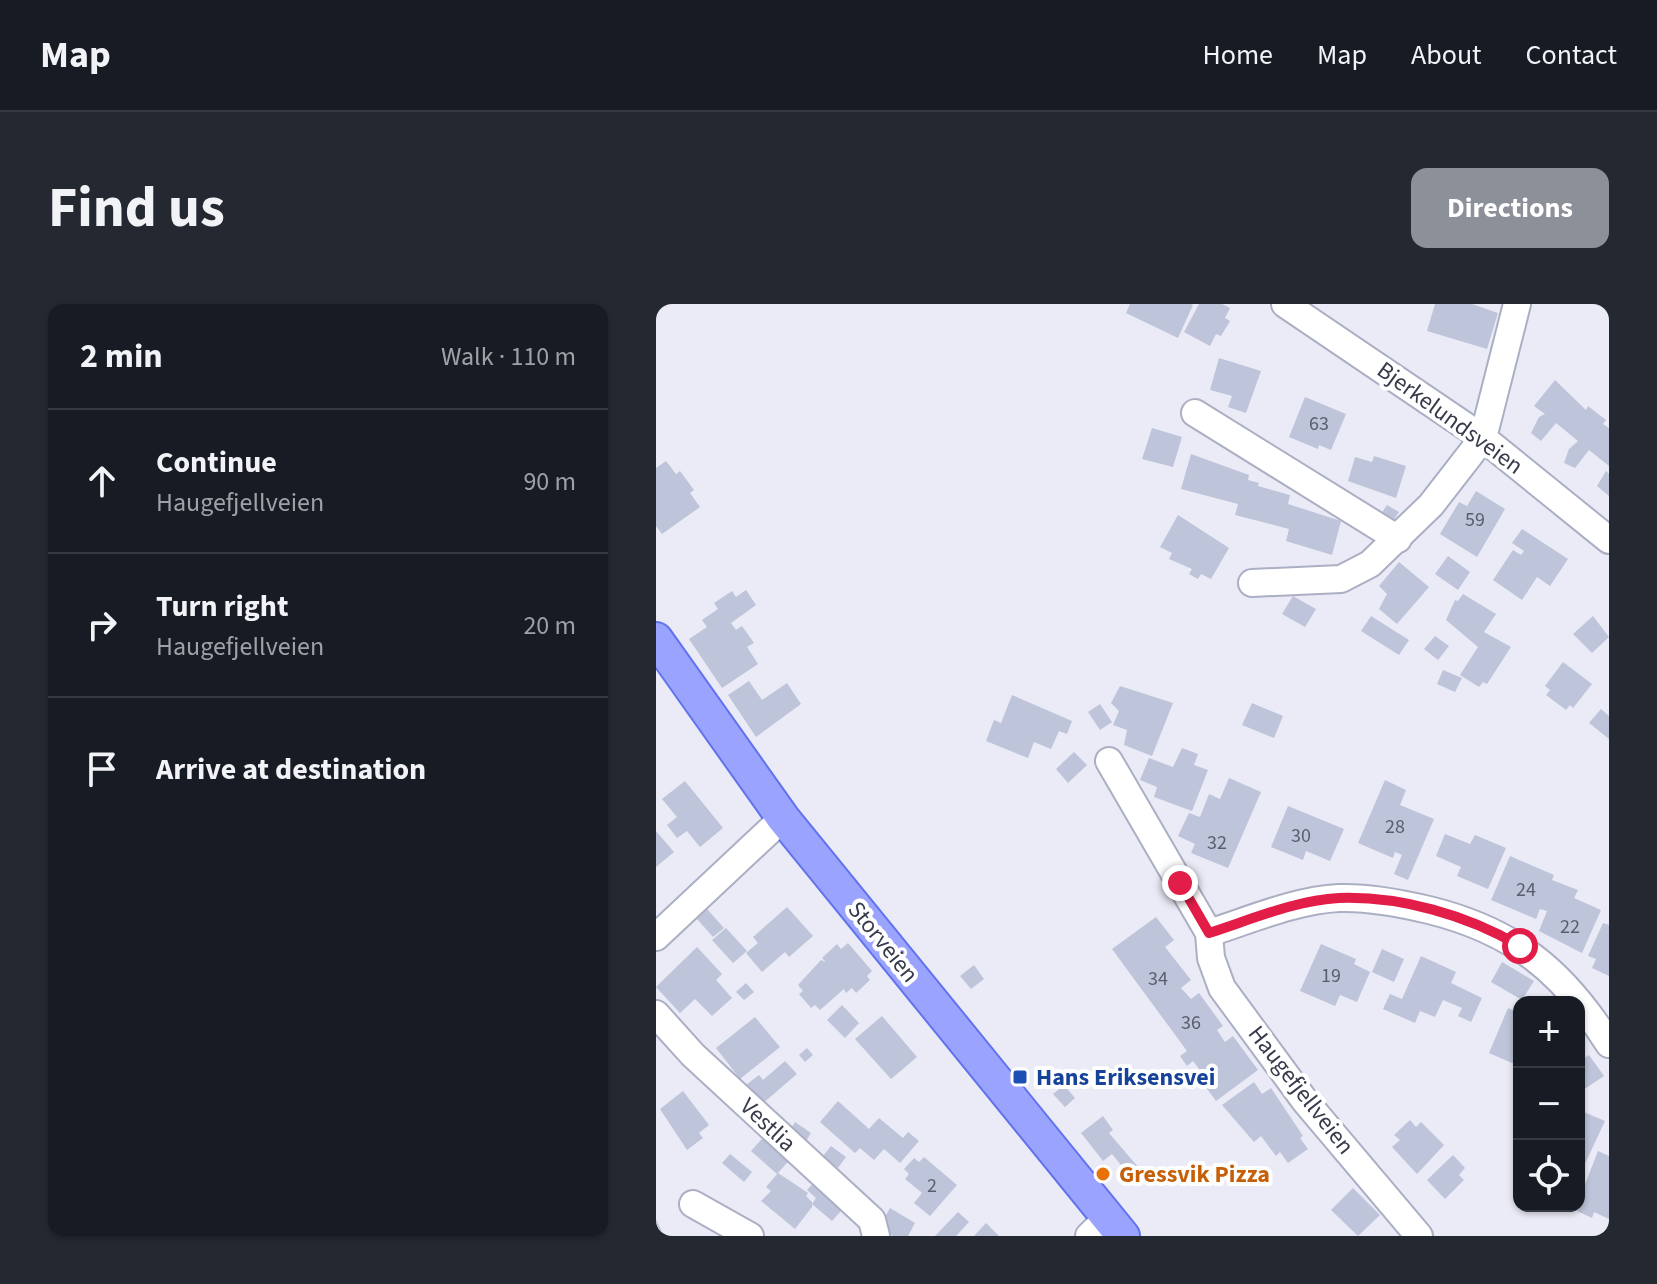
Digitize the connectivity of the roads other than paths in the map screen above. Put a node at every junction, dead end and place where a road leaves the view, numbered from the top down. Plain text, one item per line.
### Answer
1 (1285, 304) edge
2 (1517, 304) edge
3 (1195, 413) dead end
4 (1483, 438) junction
5 (1398, 539) junction
6 (1609, 540) edge
7 (1252, 583) dead end
8 (656, 639) edge
9 (1109, 761) dead end
10 (783, 818) junction
11 (1209, 933) junction
12 (656, 937) edge
13 (656, 1014) edge
14 (1609, 1044) edge
15 (693, 1204) dead end
16 (1106, 1230) edge
17 (750, 1236) edge
18 (876, 1236) edge
19 (1419, 1236) edge

1 - 4 street, Bjerkelundsveien
2 - 4 street
3 - 5 street
4 - 5 street
4 - 6 street, Bjerkelundsveien
5 - 7 street
8 - 10 main road, Storveien
9 - 11 street, Haugefjellveien
10 - 12 street
10 - 16 main road, Storveien
11 - 14 street
11 - 19 street, Haugefjellveien
13 - 18 street, Vestlia
15 - 17 street

